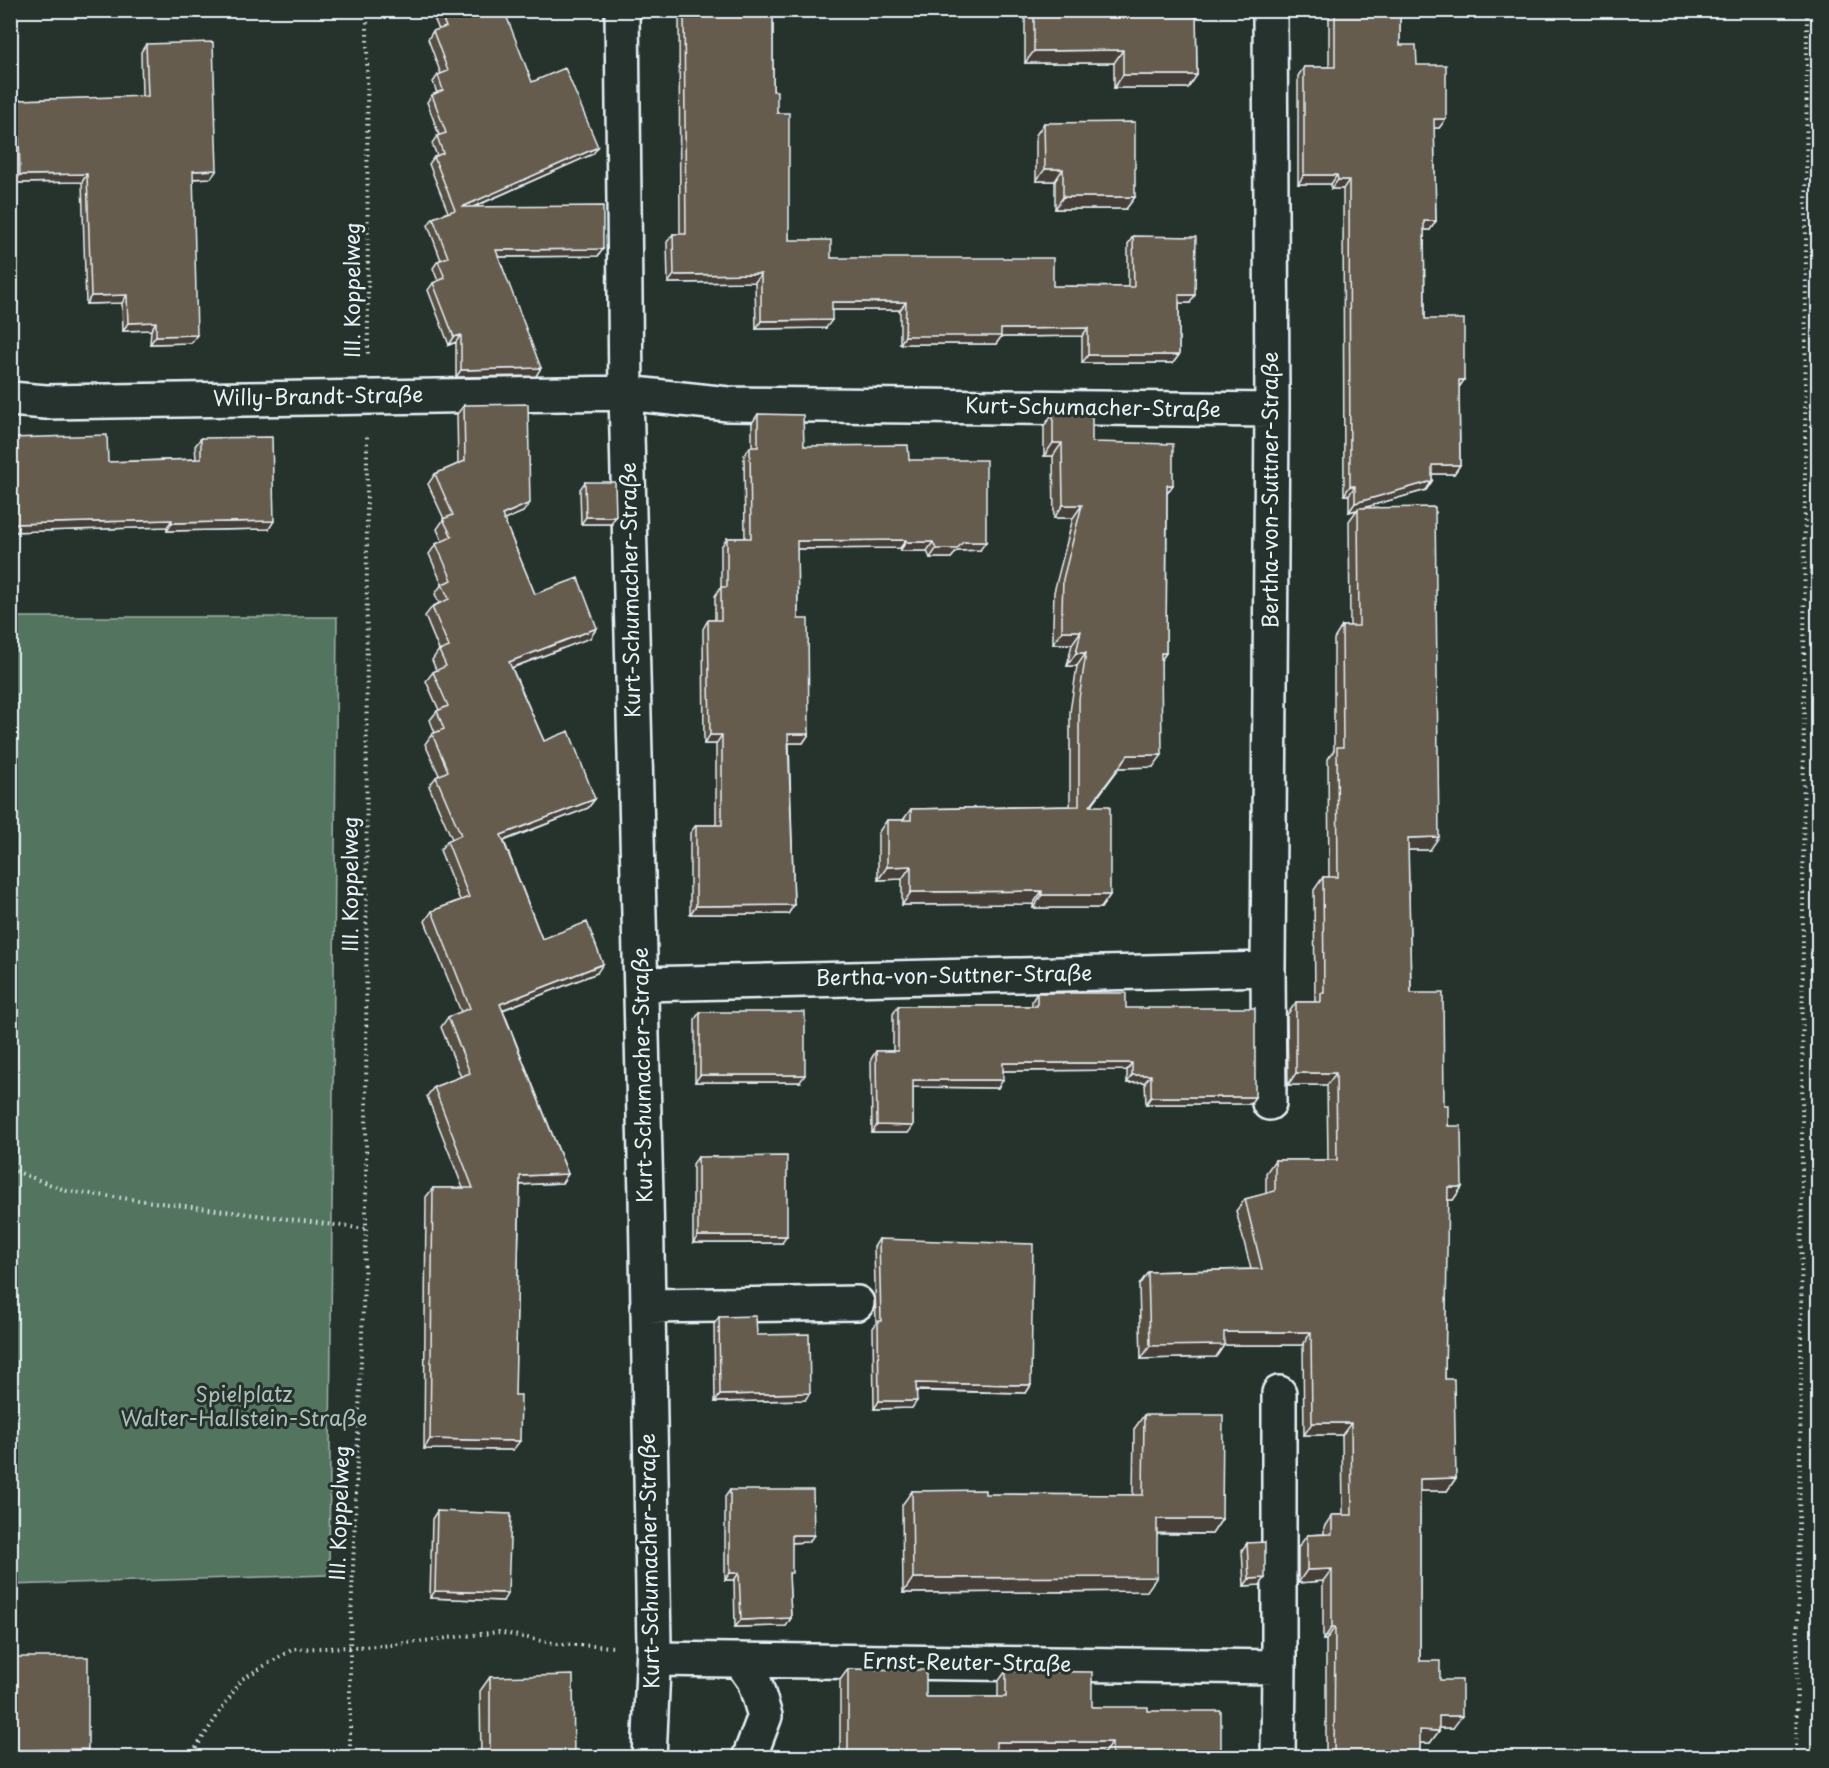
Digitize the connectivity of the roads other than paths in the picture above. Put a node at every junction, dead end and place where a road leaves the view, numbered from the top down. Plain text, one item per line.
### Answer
1 (622, 10) edge
2 (1270, 10) edge
3 (626, 393) junction
4 (10, 399) edge
5 (1272, 410) junction
6 (1268, 969) junction
7 (640, 984) junction
8 (1269, 1103) dead end
9 (857, 1303) dead end
10 (647, 1306) junction
11 (1279, 1393) dead end
12 (654, 1652) junction
13 (741, 1660) junction
14 (1280, 1666) junction
15 (649, 1758) edge
16 (750, 1758) edge
17 (1278, 1758) edge

1 - 3 street, Kurt-Schumacher-Straße
2 - 5 street, Bertha-von-Suttner-Straße
3 - 4 street, Willy-Brandt-Straße
3 - 5 street, Kurt-Schumacher-Straße
3 - 7 street, Kurt-Schumacher-Straße
5 - 6 street, Bertha-von-Suttner-Straße
6 - 7 street, Bertha-von-Suttner-Straße
6 - 8 street, Bertha-von-Suttner-Straße
7 - 10 street, Kurt-Schumacher-Straße
9 - 10 street
10 - 12 street, Kurt-Schumacher-Straße
11 - 14 street
12 - 13 street, Ernst-Reuter-Straße
12 - 15 street, Kurt-Schumacher-Straße
13 - 14 street, Ernst-Reuter-Straße
13 - 16 street
14 - 17 street

